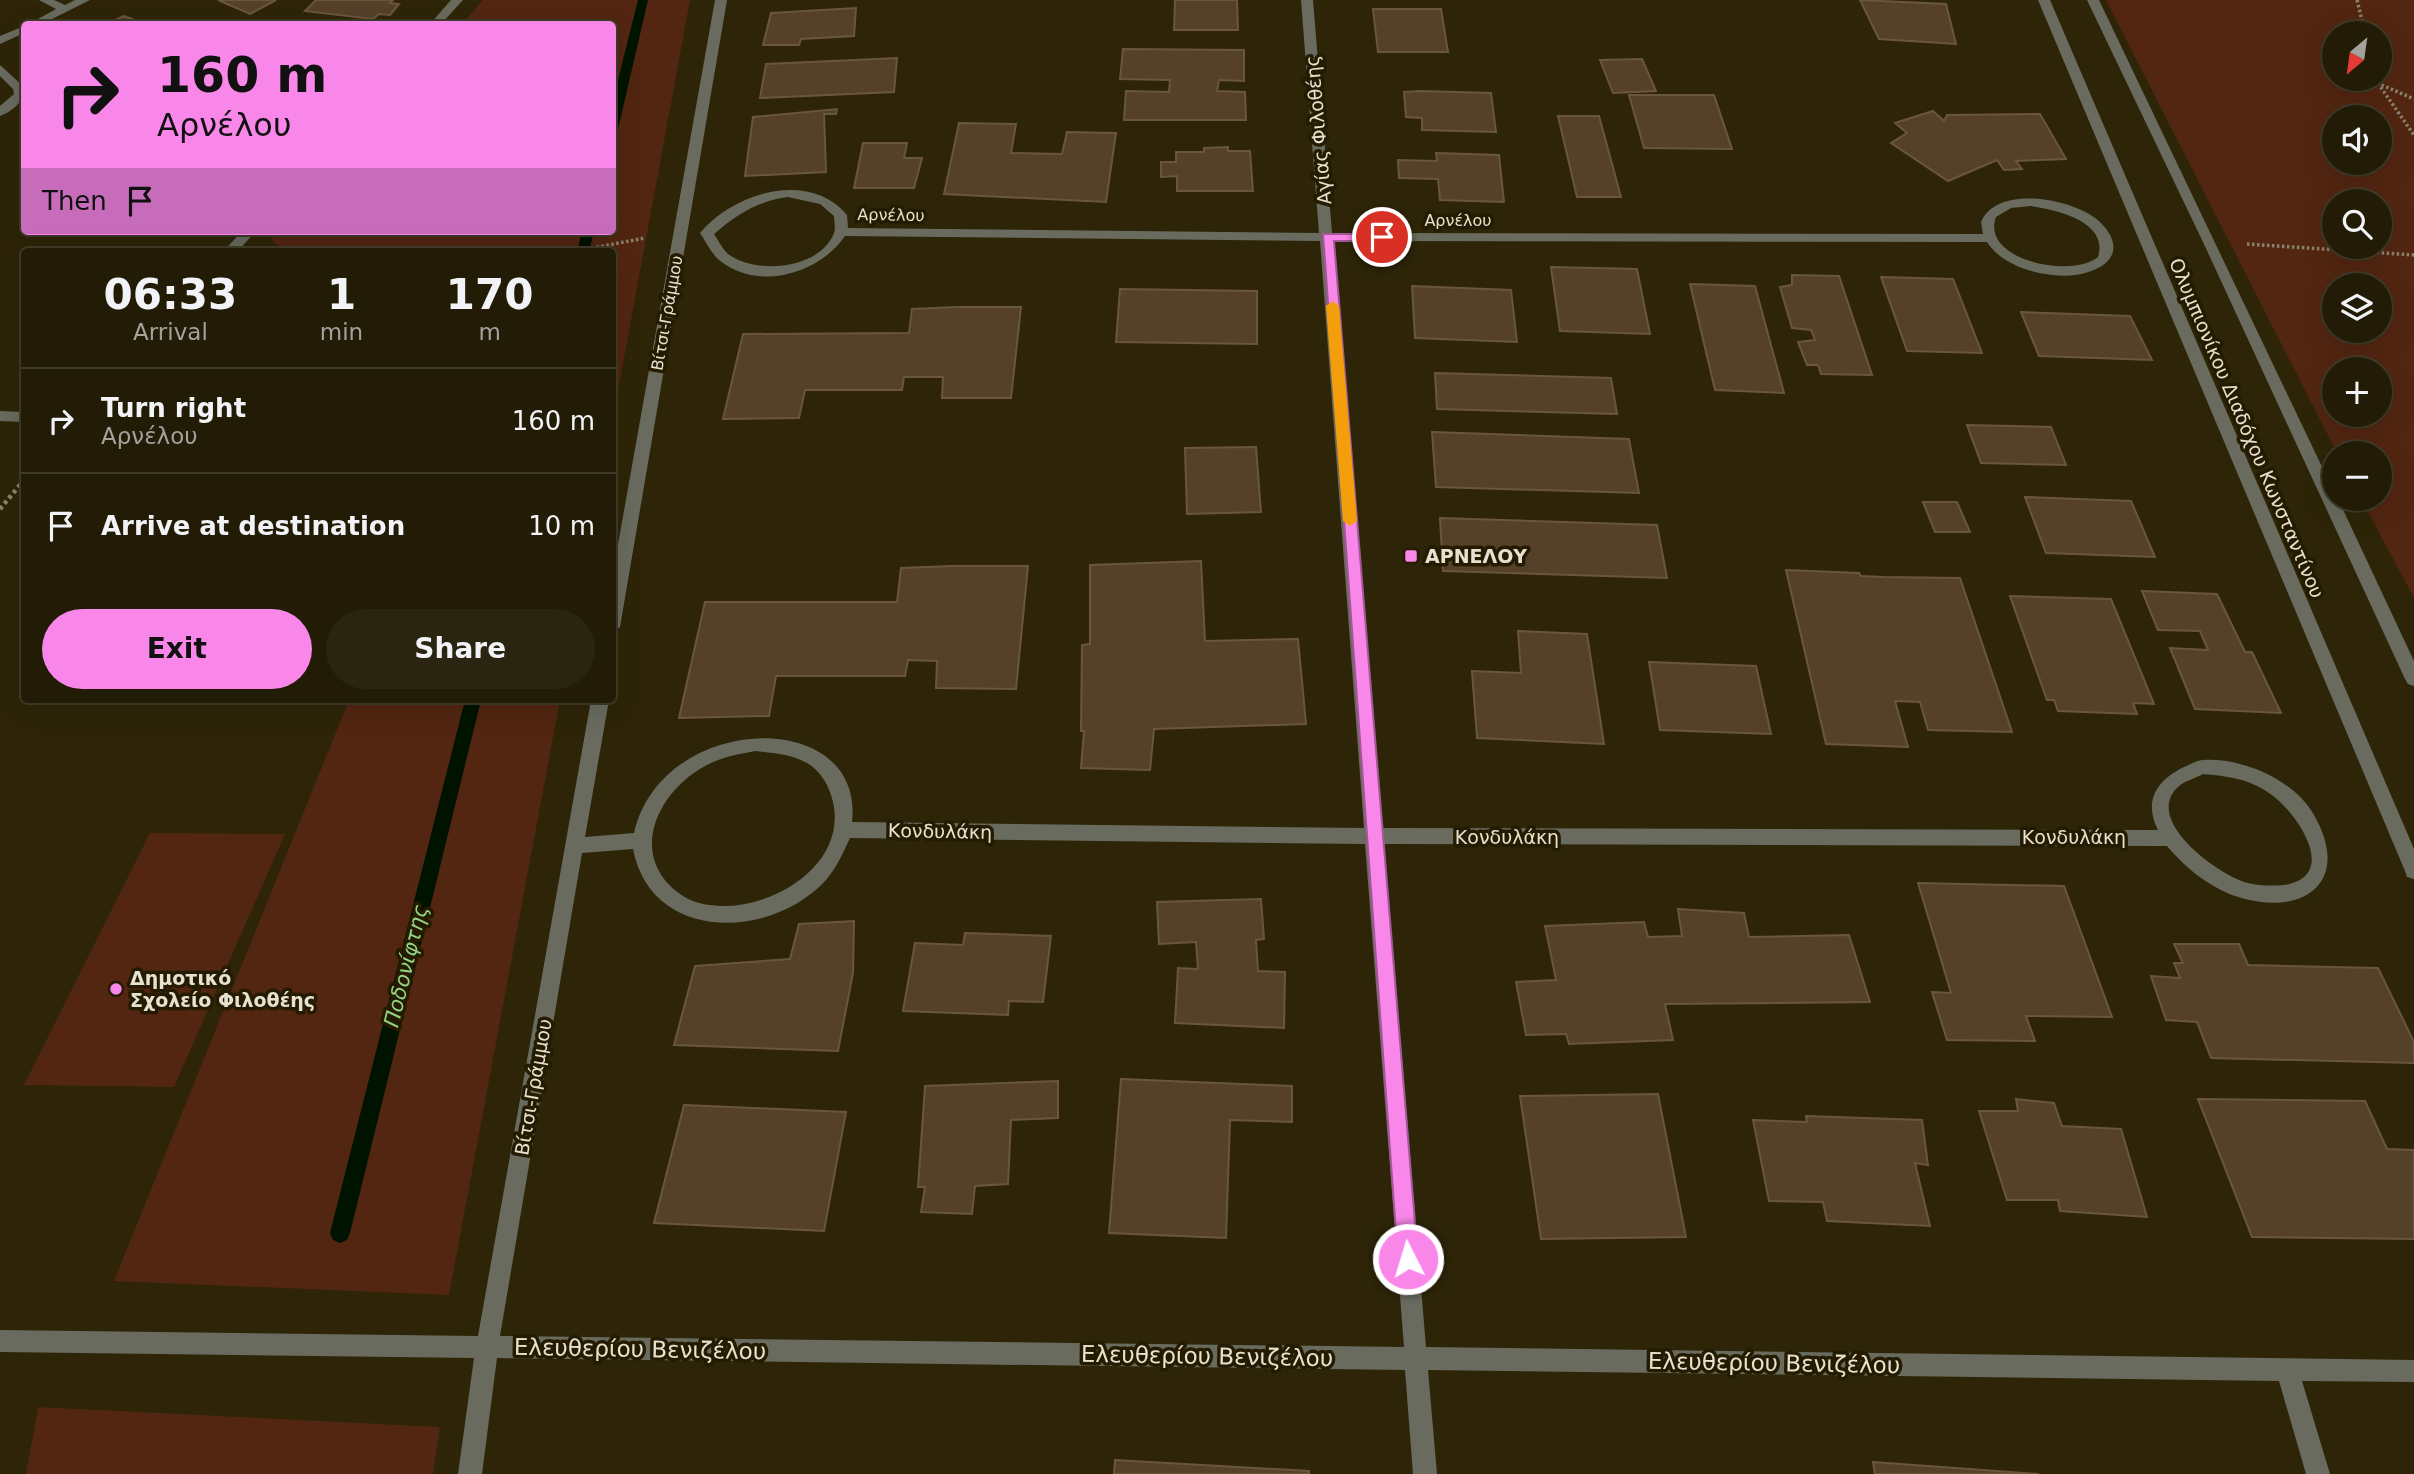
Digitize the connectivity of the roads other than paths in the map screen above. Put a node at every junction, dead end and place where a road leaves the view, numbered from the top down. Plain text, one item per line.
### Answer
1 (45, 0) edge
2 (85, 0) edge
3 (457, 0) edge
4 (721, 0) edge
5 (1307, 0) edge
6 (2044, 0) edge
7 (2093, 0) edge
8 (65, 9) junction
9 (40, 21) edge
10 (438, 21) edge
11 (21, 30) edge
12 (0, 41) edge
13 (0, 69) edge
14 (0, 112) edge
15 (681, 232) junction
16 (842, 232) junction
17 (707, 233) junction
18 (245, 235) edge
19 (1327, 237) junction
20 (1990, 238) junction
21 (234, 248) edge
22 (0, 416) edge
23 (21, 417) edge
24 (616, 604) edge
25 (2414, 679) edge
26 (599, 703) edge
27 (844, 830) junction
28 (1374, 836) junction
29 (2170, 838) junction
30 (642, 840) junction
31 (575, 846) junction
32 (2414, 871) edge
33 (0, 1341) edge
34 (487, 1347) junction
35 (1416, 1358) junction
36 (2287, 1370) junction
37 (2414, 1371) edge
38 (470, 1474) edge
39 (1424, 1474) edge
40 (2318, 1474) edge

1 - 8 street
2 - 8 street
3 - 10 street
4 - 15 street, Βίτσι-Γράμμου
5 - 19 street, Αγίας Φιλοθέης
6 - 32 street, Ολυμπιονίκου Διαδόχου Κωνσταντίνου
7 - 25 street, Ολυμπιονίκου Διαδόχου Κωνσταντίνου
8 - 9 street
11 - 12 street
13 - 14 street
15 - 17 street
15 - 24 street, Βίτσι-Γράμμου
16 - 17 street
16 - 17 street
16 - 19 street, Αρνέλου
18 - 21 street
19 - 20 street, Αρνέλου
19 - 28 street, Αγίας Φιλοθέης
20 - 20 street
22 - 23 street
26 - 31 street, Βίτσι-Γράμμου
27 - 28 street, Κονδυλάκη
27 - 30 street
27 - 30 street
28 - 29 street, Κονδυλάκη
28 - 35 street, Αγίας Φιλοθέης
29 - 29 street
30 - 31 street
31 - 34 street, Βίτσι-Γράμμου
33 - 34 street, Ελευθερίου Βενιζέλου
34 - 35 street, Ελευθερίου Βενιζέλου
34 - 38 street, Βίτσι-Γράμμου
35 - 36 street, Ελευθερίου Βενιζέλου
35 - 39 street, Αγίας Φιλοθέης
36 - 37 street, Ελευθερίου Βενιζέλου
36 - 40 street

